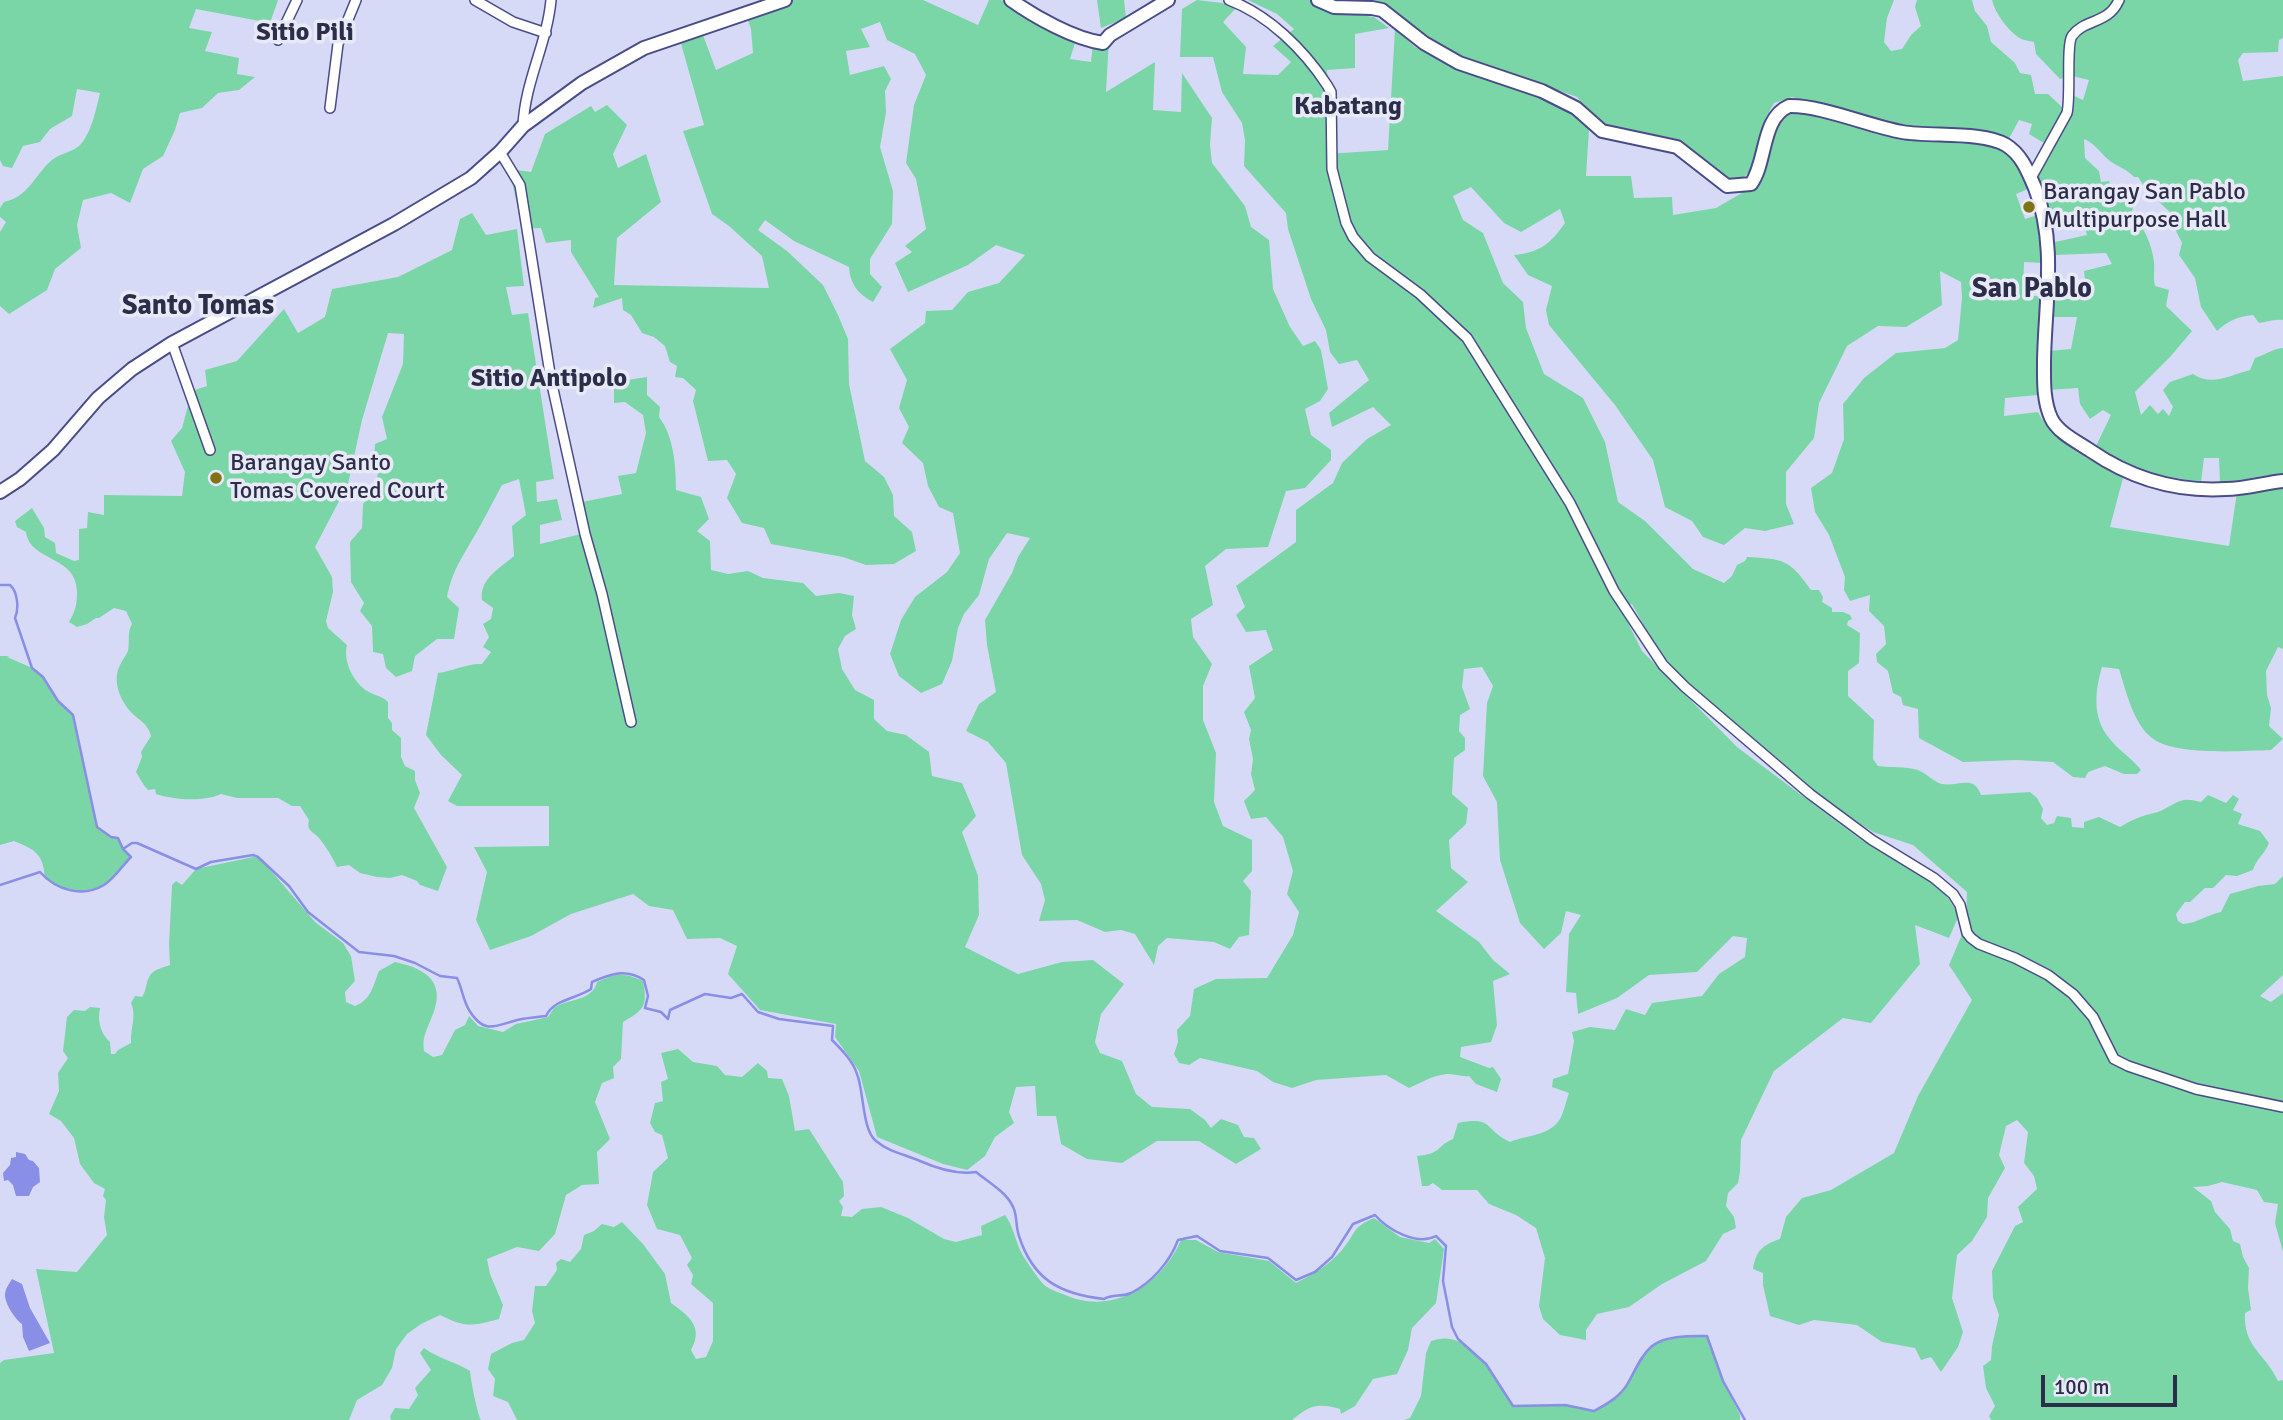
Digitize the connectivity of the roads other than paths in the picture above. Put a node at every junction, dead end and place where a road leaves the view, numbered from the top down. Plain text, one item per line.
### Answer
1 (297, 0) edge
2 (356, 0) edge
3 (475, 0) edge
4 (551, 0) edge
5 (785, 0) edge
6 (1011, 0) edge
7 (1167, 0) edge
8 (1229, 0) edge
9 (1318, 0) edge
10 (2119, 0) edge
11 (546, 33) junction
12 (278, 40) dead end
13 (330, 108) dead end
14 (523, 126) junction
15 (500, 152) junction
16 (2031, 178) junction
17 (172, 343) junction
18 (210, 450) dead end
19 (2283, 481) edge
20 (0, 492) edge
21 (631, 722) dead end
22 (2283, 1107) edge

1 - 12 street
2 - 13 street
3 - 11 street
4 - 11 street
5 - 14 street
6 - 7 street
8 - 22 street
9 - 16 street
10 - 16 street
11 - 14 street
14 - 15 street
15 - 17 street
15 - 21 street
16 - 19 street
17 - 18 street
17 - 20 street

